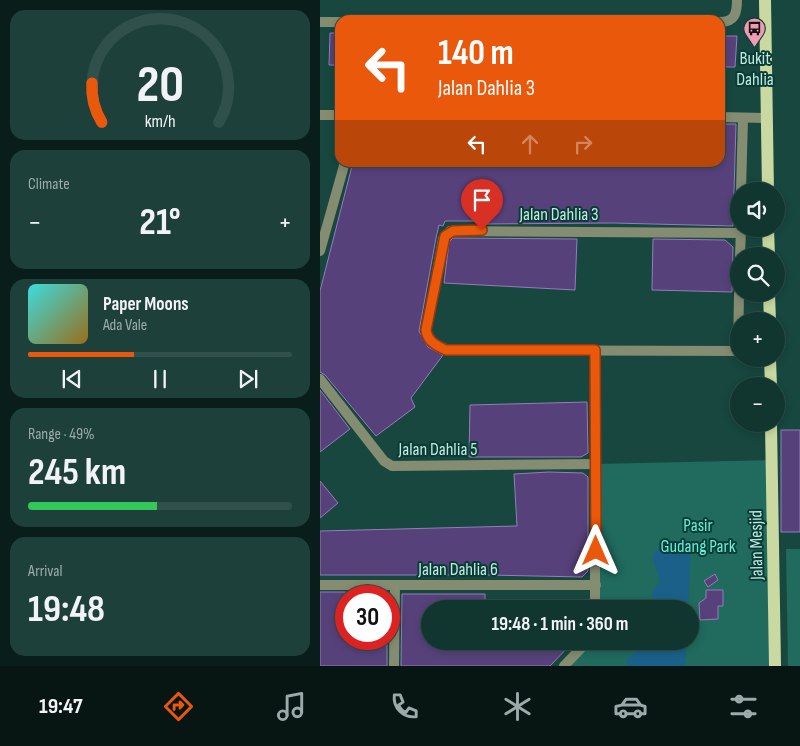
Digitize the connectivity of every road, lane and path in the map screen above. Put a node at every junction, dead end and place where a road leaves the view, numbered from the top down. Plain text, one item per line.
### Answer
1 (737, 0) edge
2 (765, 0) edge
3 (320, 22) edge
4 (335, 22) edge
5 (725, 22) edge
6 (320, 115) edge
7 (335, 115) edge
8 (725, 117) edge
9 (743, 118) junction
10 (766, 118) junction
11 (345, 167) edge
12 (741, 182) edge
13 (768, 182) edge
14 (730, 231) edge
15 (320, 251) edge
16 (595, 350) junction
17 (730, 351) edge
18 (320, 379) edge
19 (771, 432) edge
20 (596, 464) junction
21 (320, 585) edge
22 (335, 585) edge
23 (400, 585) edge
24 (596, 585) junction
25 (595, 600) edge
26 (394, 650) edge
27 (579, 650) edge
28 (394, 666) edge
29 (564, 666) edge
30 (775, 666) edge

1 - 5 street
2 - 10 main road
3 - 4 street
6 - 7 street
8 - 9 street
9 - 10 street
9 - 12 street
10 - 13 main road
11 - 15 street
14 - 16 street, Jalan Dahlia 3
16 - 17 street
16 - 20 street
18 - 20 street, Jalan Dahlia 5
19 - 30 main road, Jalan Mesjid
20 - 24 street
21 - 22 street, Jalan Dahlia 6
23 - 24 street, Jalan Dahlia 6
24 - 25 street
26 - 28 street
27 - 29 street

